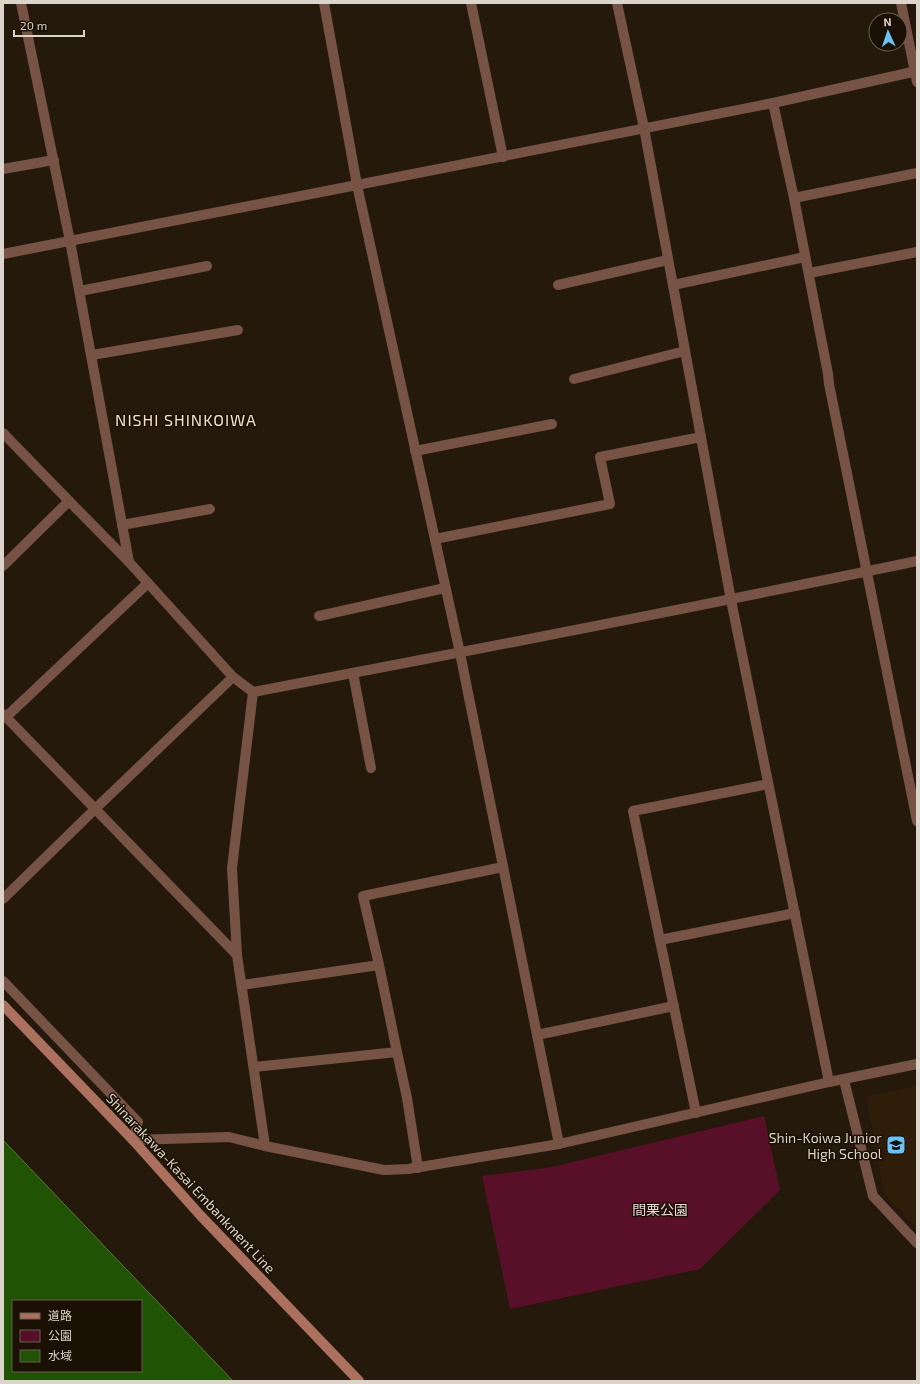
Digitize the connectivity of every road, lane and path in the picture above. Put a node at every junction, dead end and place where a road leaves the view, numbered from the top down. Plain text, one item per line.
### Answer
1 (21, 3) edge
2 (324, 3) edge
3 (471, 3) edge
4 (617, 3) edge
5 (901, 3) edge
6 (916, 75) edge
7 (773, 103) junction
8 (644, 128) junction
9 (503, 157) junction
10 (54, 160) junction
11 (3, 169) edge
12 (917, 173) edge
13 (357, 185) junction
14 (794, 198) junction
15 (70, 241) junction
16 (917, 252) edge
17 (3, 254) edge
18 (805, 257) junction
19 (668, 260) junction
20 (207, 266) dead end
21 (809, 273) junction
22 (558, 285) dead end
23 (673, 285) junction
24 (80, 291) junction
25 (238, 330) dead end
26 (685, 351) junction
27 (92, 355) junction
28 (574, 379) dead end
29 (552, 424) dead end
30 (3, 433) edge
31 (701, 438) junction
32 (415, 451) junction
33 (69, 502) junction
34 (210, 509) dead end
35 (122, 525) junction
36 (435, 540) junction
37 (917, 561) edge
38 (129, 562) junction
39 (3, 566) edge
40 (866, 572) junction
41 (148, 583) junction
42 (445, 588) junction
43 (731, 600) junction
44 (318, 616) dead end
45 (460, 653) junction
46 (353, 673) junction
47 (234, 677) junction
48 (253, 692) junction
49 (5, 716) edge
50 (371, 768) dead end
51 (768, 784) junction
52 (94, 809) junction
53 (917, 821) edge
54 (503, 867) junction
55 (3, 899) edge
56 (795, 913) junction
57 (660, 940) junction
58 (237, 955) junction
59 (379, 965) junction
60 (3, 981) edge
61 (242, 985) junction
62 (3, 1005) edge
63 (674, 1006) junction
64 (537, 1035) junction
65 (397, 1052) junction
66 (917, 1064) edge
67 (254, 1067) junction
68 (844, 1080) junction
69 (829, 1082) junction
70 (696, 1113) junction
71 (133, 1140) junction
72 (560, 1144) junction
73 (265, 1146) junction
74 (418, 1168) junction
75 (917, 1243) edge
76 (359, 1381) edge

1 - 10 street
2 - 13 street
3 - 9 street
4 - 8 street
5 - 6 street
6 - 7 street
7 - 8 street
7 - 14 street
8 - 9 street
8 - 19 street
9 - 13 street
10 - 11 street
10 - 15 street
12 - 14 street
13 - 15 street
13 - 32 street
14 - 18 street
15 - 17 street
15 - 24 street
16 - 21 street
18 - 21 street
18 - 23 street
19 - 22 street
19 - 23 street
20 - 24 street
21 - 40 street
23 - 26 street
24 - 27 street
25 - 27 street
26 - 28 street
26 - 31 street
27 - 35 street
29 - 32 street
30 - 33 street
31 - 36 street
31 - 43 street
32 - 36 street
33 - 38 street
33 - 39 street
34 - 35 street
35 - 38 street
36 - 42 street
37 - 40 street
38 - 41 street
40 - 43 street
40 - 53 street
41 - 47 street
41 - 49 street
42 - 44 street
42 - 45 street
43 - 45 street
43 - 51 street
45 - 46 street
45 - 54 street
46 - 48 street
46 - 50 street
47 - 48 street
47 - 52 street
48 - 58 street
49 - 52 street
51 - 56 street
51 - 57 street
52 - 55 street
52 - 58 street
54 - 59 street
54 - 64 street
56 - 57 street
56 - 69 street
57 - 63 street
58 - 61 street
59 - 61 street
59 - 65 street
60 - 71 street
61 - 67 street
62 - 71 main road, Shinarakawa-Kasai Embankment Line
63 - 64 street
63 - 70 street
64 - 72 street
65 - 67 street
65 - 74 street
66 - 68 street
67 - 73 street
68 - 69 street
68 - 75 street
69 - 70 street
70 - 72 street
71 - 73 street
71 - 76 main road, Shinarakawa-Kasai Embankment Line
72 - 74 street
73 - 74 street

